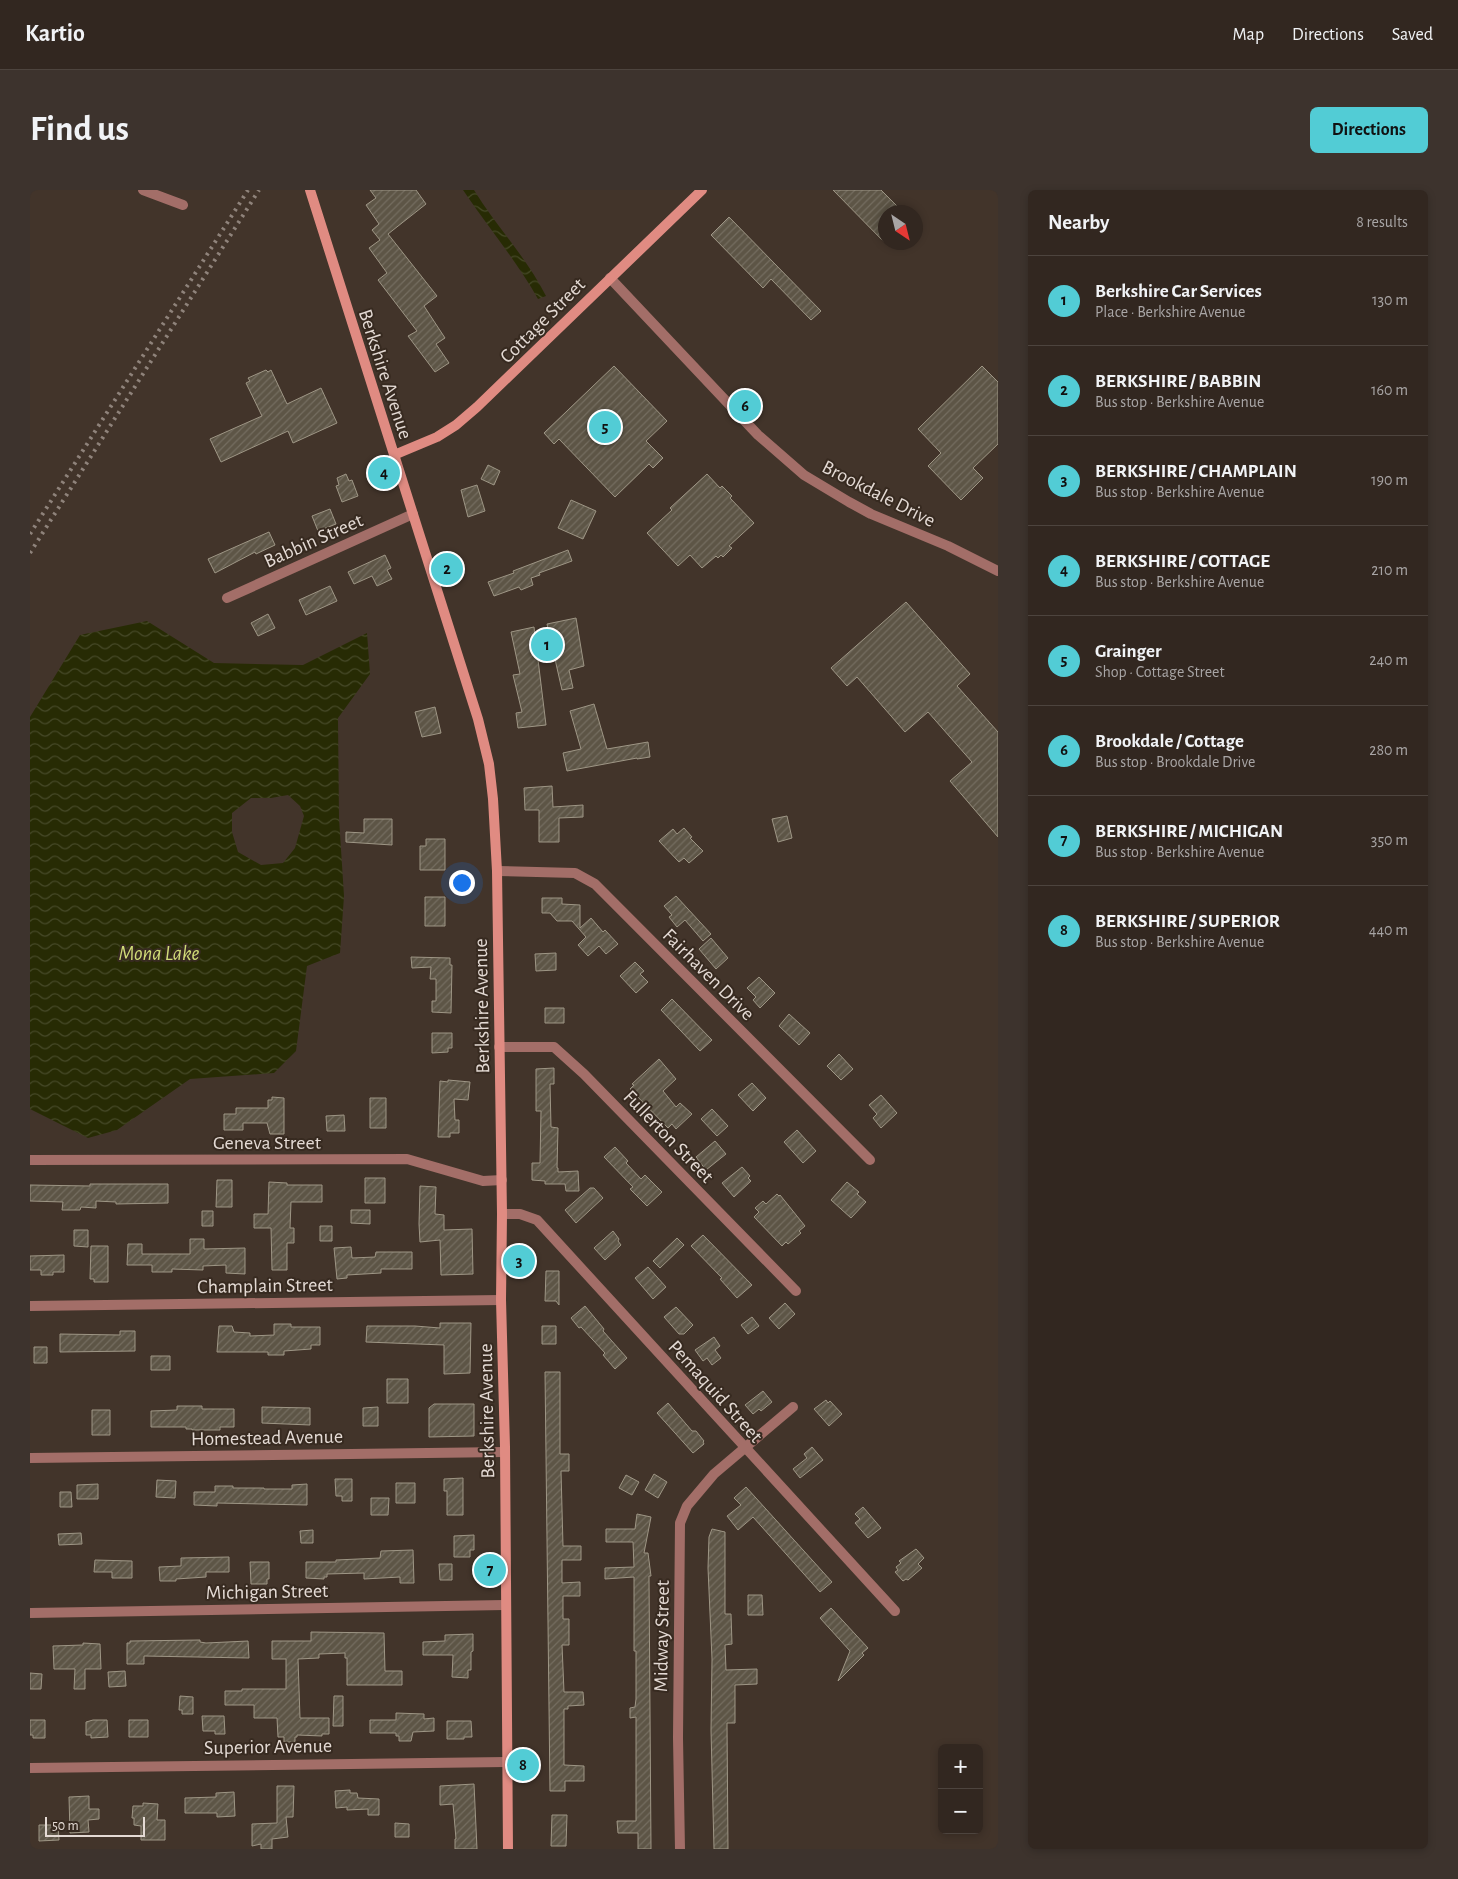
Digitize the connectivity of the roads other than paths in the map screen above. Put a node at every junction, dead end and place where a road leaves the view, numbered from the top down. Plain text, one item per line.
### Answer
1 (144, 190) edge
2 (310, 190) edge
3 (702, 190) edge
4 (183, 205) dead end
5 (610, 278) junction
6 (394, 455) junction
7 (413, 514) junction
8 (998, 571) edge
9 (227, 598) dead end
10 (497, 871) junction
11 (499, 1047) junction
12 (30, 1160) edge
13 (870, 1160) dead end
14 (502, 1180) junction
15 (502, 1214) junction
16 (796, 1291) dead end
17 (501, 1300) junction
18 (30, 1306) edge
19 (793, 1406) dead end
20 (745, 1448) junction
21 (505, 1452) junction
22 (30, 1458) edge
23 (505, 1604) junction
24 (895, 1611) dead end
25 (30, 1613) edge
26 (506, 1762) junction
27 (30, 1768) edge
28 (508, 1849) edge
29 (680, 1849) edge

1 - 4 street
2 - 6 main road, Berkshire Avenue
3 - 5 main road, Cottage Street
5 - 6 main road, Cottage Street
5 - 8 street, Brookdale Drive
6 - 7 main road, Berkshire Avenue
7 - 9 street, Babbin Street
7 - 10 main road, Berkshire Avenue
10 - 11 main road, Berkshire Avenue
10 - 13 street, Fairhaven Drive
11 - 14 main road, Berkshire Avenue
11 - 16 street, Fullerton Street
12 - 14 street, Geneva Street
14 - 15 main road, Berkshire Avenue
15 - 17 main road, Berkshire Avenue
15 - 20 street, Pemaquid Street
17 - 18 street, Champlain Street
17 - 21 main road, Berkshire Avenue
19 - 20 street, Midway Street
20 - 24 street, Pemaquid Street
20 - 29 street, Midway Street
21 - 22 street, Homestead Avenue
21 - 23 main road, Berkshire Avenue
23 - 25 street, Michigan Street
23 - 26 main road, Berkshire Avenue
26 - 27 street, Superior Avenue
26 - 28 main road, Berkshire Avenue

